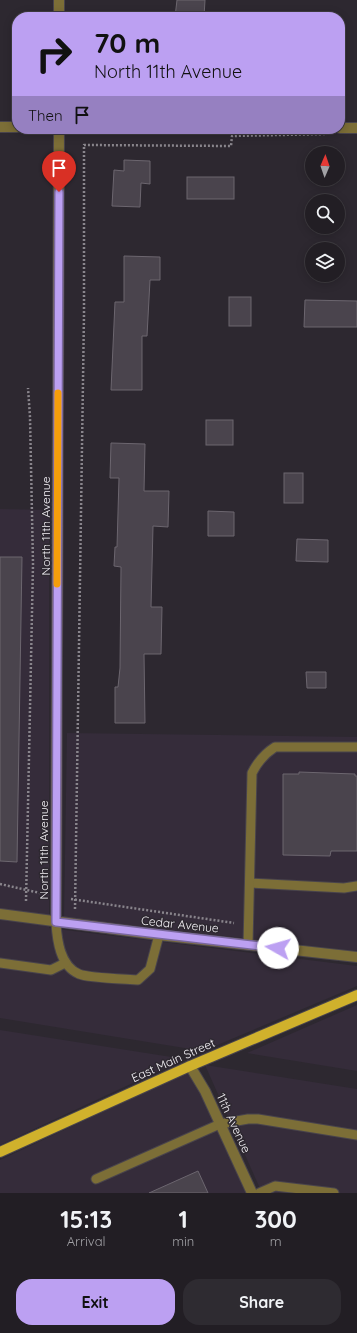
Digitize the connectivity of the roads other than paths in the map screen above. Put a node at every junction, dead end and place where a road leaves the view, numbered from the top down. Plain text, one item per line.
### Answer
1 (59, 0) edge
2 (59, 12) edge
3 (0, 126) edge
4 (12, 127) edge
5 (357, 128) edge
6 (345, 130) edge
7 (59, 134) edge
8 (357, 747) edge
9 (250, 883) junction
10 (357, 886) edge
11 (0, 914) edge
12 (56, 922) junction
13 (159, 935) junction
14 (248, 945) junction
15 (357, 957) edge
16 (0, 962) edge
17 (65, 962) junction
18 (357, 995) edge
19 (190, 1066) junction
20 (220, 1124) junction
21 (357, 1135) edge
22 (0, 1152) edge
23 (96, 1179) dead end
24 (252, 1193) edge
25 (259, 1193) edge
26 (334, 1193) edge

1 - 2 street
3 - 4 street
5 - 6 street
7 - 12 street, North 11th Avenue
8 - 9 lane
9 - 10 lane
9 - 14 lane
11 - 12 street, Cedar Avenue
12 - 13 street, Cedar Avenue
12 - 17 lane
13 - 14 street, Cedar Avenue
13 - 17 lane
14 - 15 street, Cedar Avenue
16 - 17 lane
18 - 19 main road, East Main Street
19 - 20 street, 11th Avenue
19 - 22 main road, East Main Street
20 - 21 lane
20 - 23 lane
20 - 24 street, 11th Avenue
25 - 26 lane

